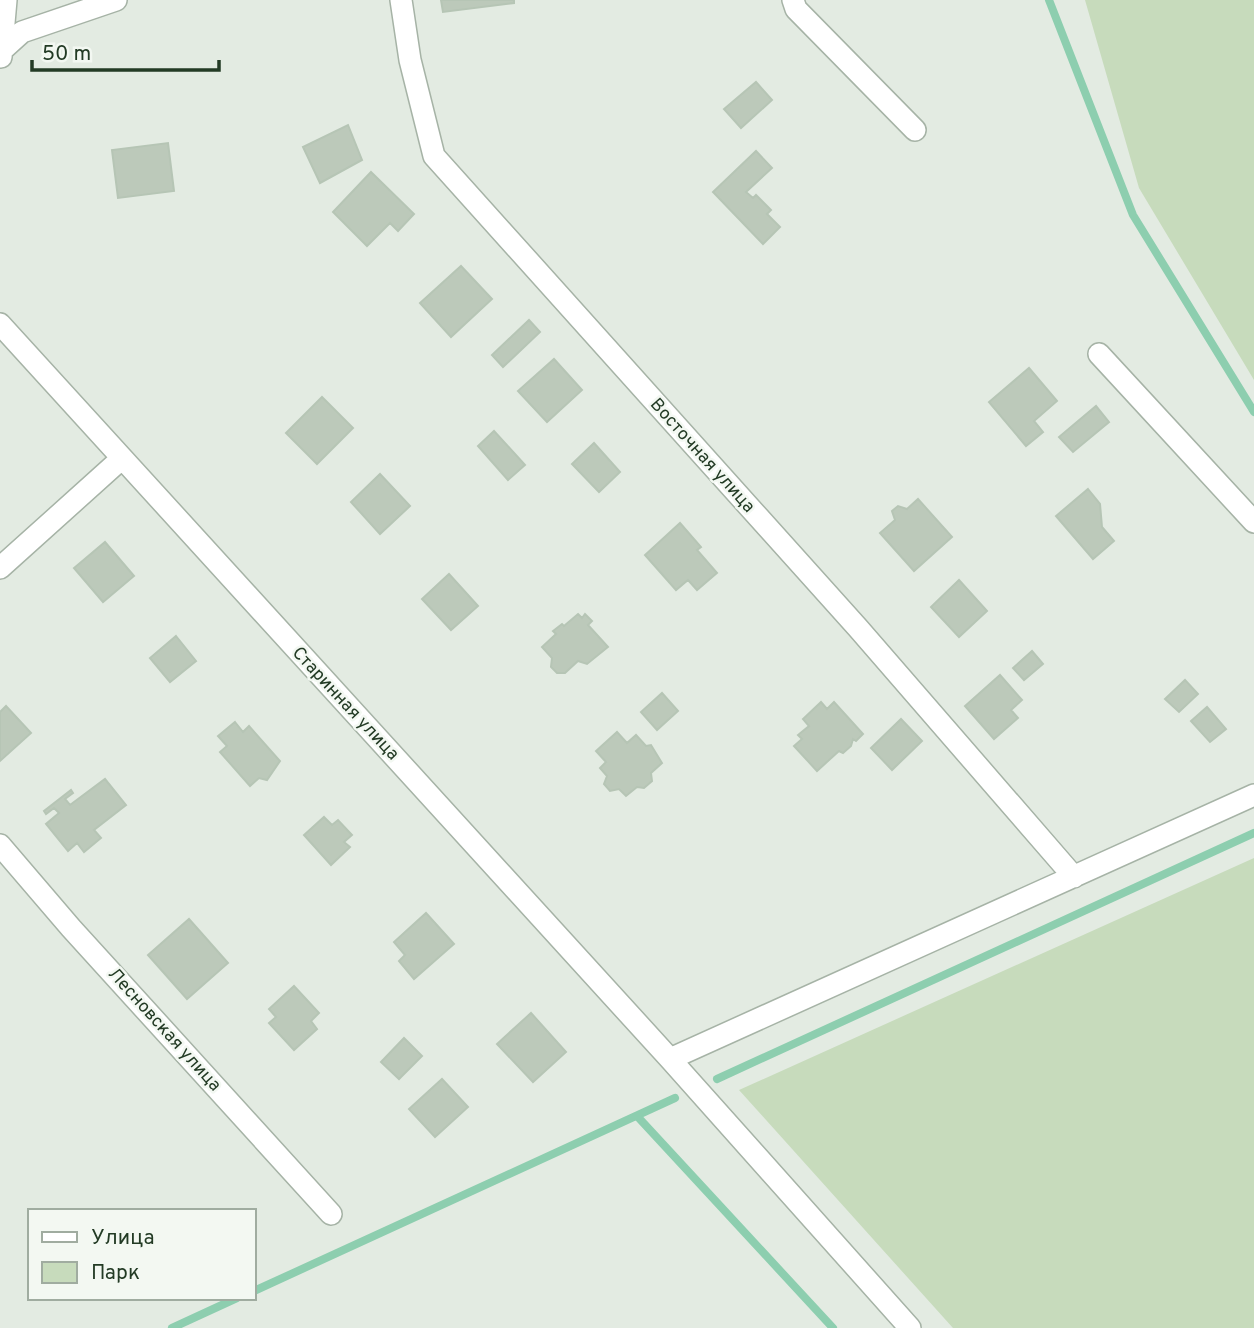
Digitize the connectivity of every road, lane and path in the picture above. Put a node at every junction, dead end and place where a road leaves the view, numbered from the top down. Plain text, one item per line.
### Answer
1 (6, 0) edge
2 (116, 0) edge
3 (401, 0) edge
4 (793, 0) edge
5 (1, 57) edge
6 (915, 130) dead end
7 (0, 324) edge
8 (1099, 354) dead end
9 (120, 460) junction
10 (1254, 522) edge
11 (0, 568) edge
12 (1254, 795) edge
13 (0, 845) edge
14 (1074, 877) junction
15 (670, 1059) junction
16 (331, 1214) dead end
17 (910, 1328) edge

1 - 5 street
2 - 5 street
3 - 14 street, Восточная улица
4 - 6 street
7 - 9 street, Старинная улица
8 - 10 street
9 - 11 street
9 - 15 street, Старинная улица
12 - 14 street
13 - 16 street, Лесновская улица
14 - 15 street
15 - 17 street, Старинная улица

